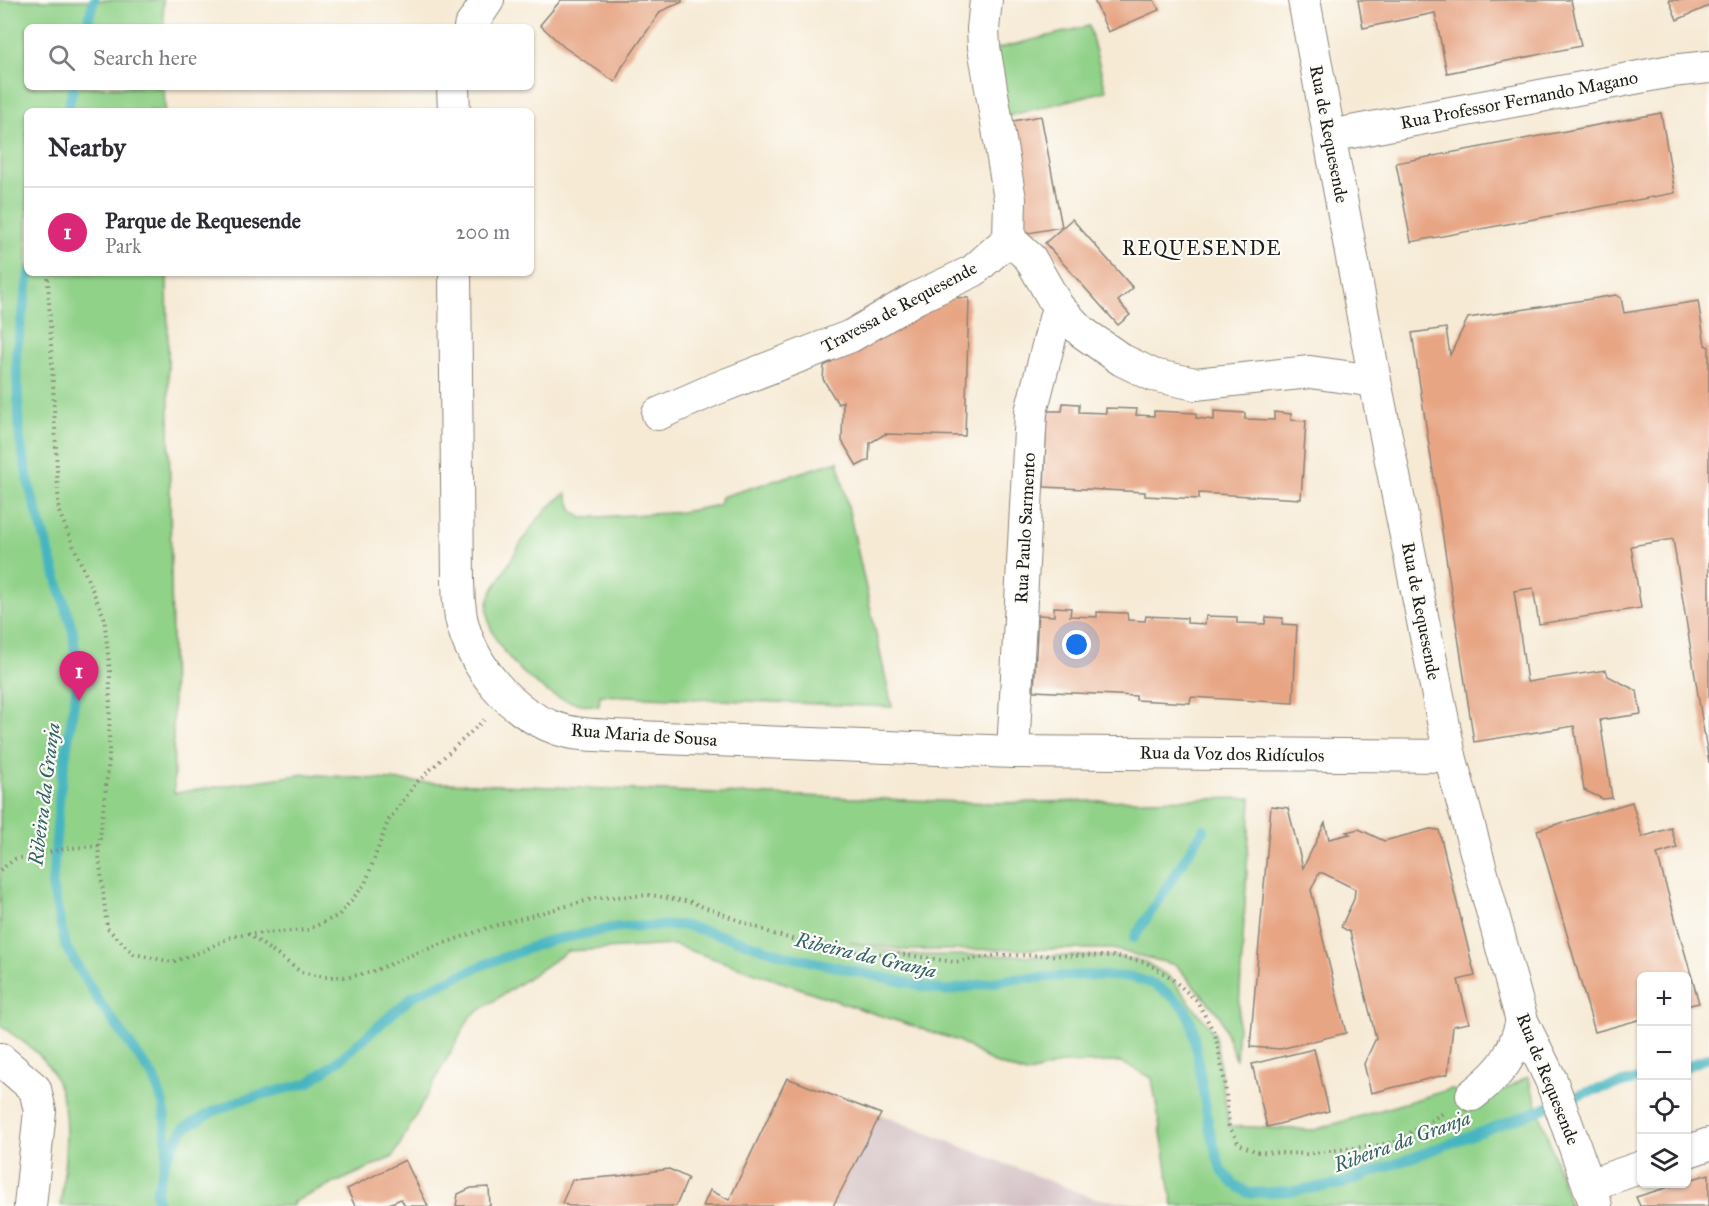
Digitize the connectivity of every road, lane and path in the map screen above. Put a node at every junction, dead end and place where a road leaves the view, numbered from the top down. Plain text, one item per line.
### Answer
1 (488, 0) edge
2 (986, 0) edge
3 (1304, 0) edge
4 (472, 24) edge
5 (1709, 67) edge
6 (453, 90) edge
7 (453, 108) edge
8 (1330, 136) junction
9 (1009, 239) junction
10 (50, 276) edge
11 (455, 276) edge
12 (1058, 307) junction
13 (1375, 381) junction
14 (658, 414) dead end
15 (507, 698) junction
16 (1013, 752) junction
17 (1450, 756) junction
18 (99, 846) junction
19 (0, 870) edge
20 (248, 933) junction
21 (1522, 1021) junction
22 (0, 1059) edge
23 (1472, 1095) joint
24 (1709, 1144) edge
25 (1691, 1150) edge
26 (1637, 1169) edge
27 (1592, 1195) edge
28 (30, 1206) edge

1 - 4 street
2 - 9 street
3 - 8 street, Rua de Requesende
5 - 8 street, Rua Professor Fernando Magano
6 - 7 street
8 - 13 street, Rua de Requesende
9 - 12 street
9 - 14 street, Travessa de Requesende
10 - 18 path
11 - 15 street, Rua Maria de Sousa
12 - 13 street
12 - 16 street, Rua Paulo Sarmento
13 - 17 street, Rua de Requesende
15 - 16 street, Rua Maria de Sousa
15 - 20 path
16 - 17 street, Rua da Voz dos Ridículos
17 - 21 street, Rua de Requesende
18 - 19 path
18 - 20 path
20 - 23 path
21 - 23 street
21 - 27 street, Rua de Requesende
22 - 28 street
24 - 25 street
26 - 27 street

